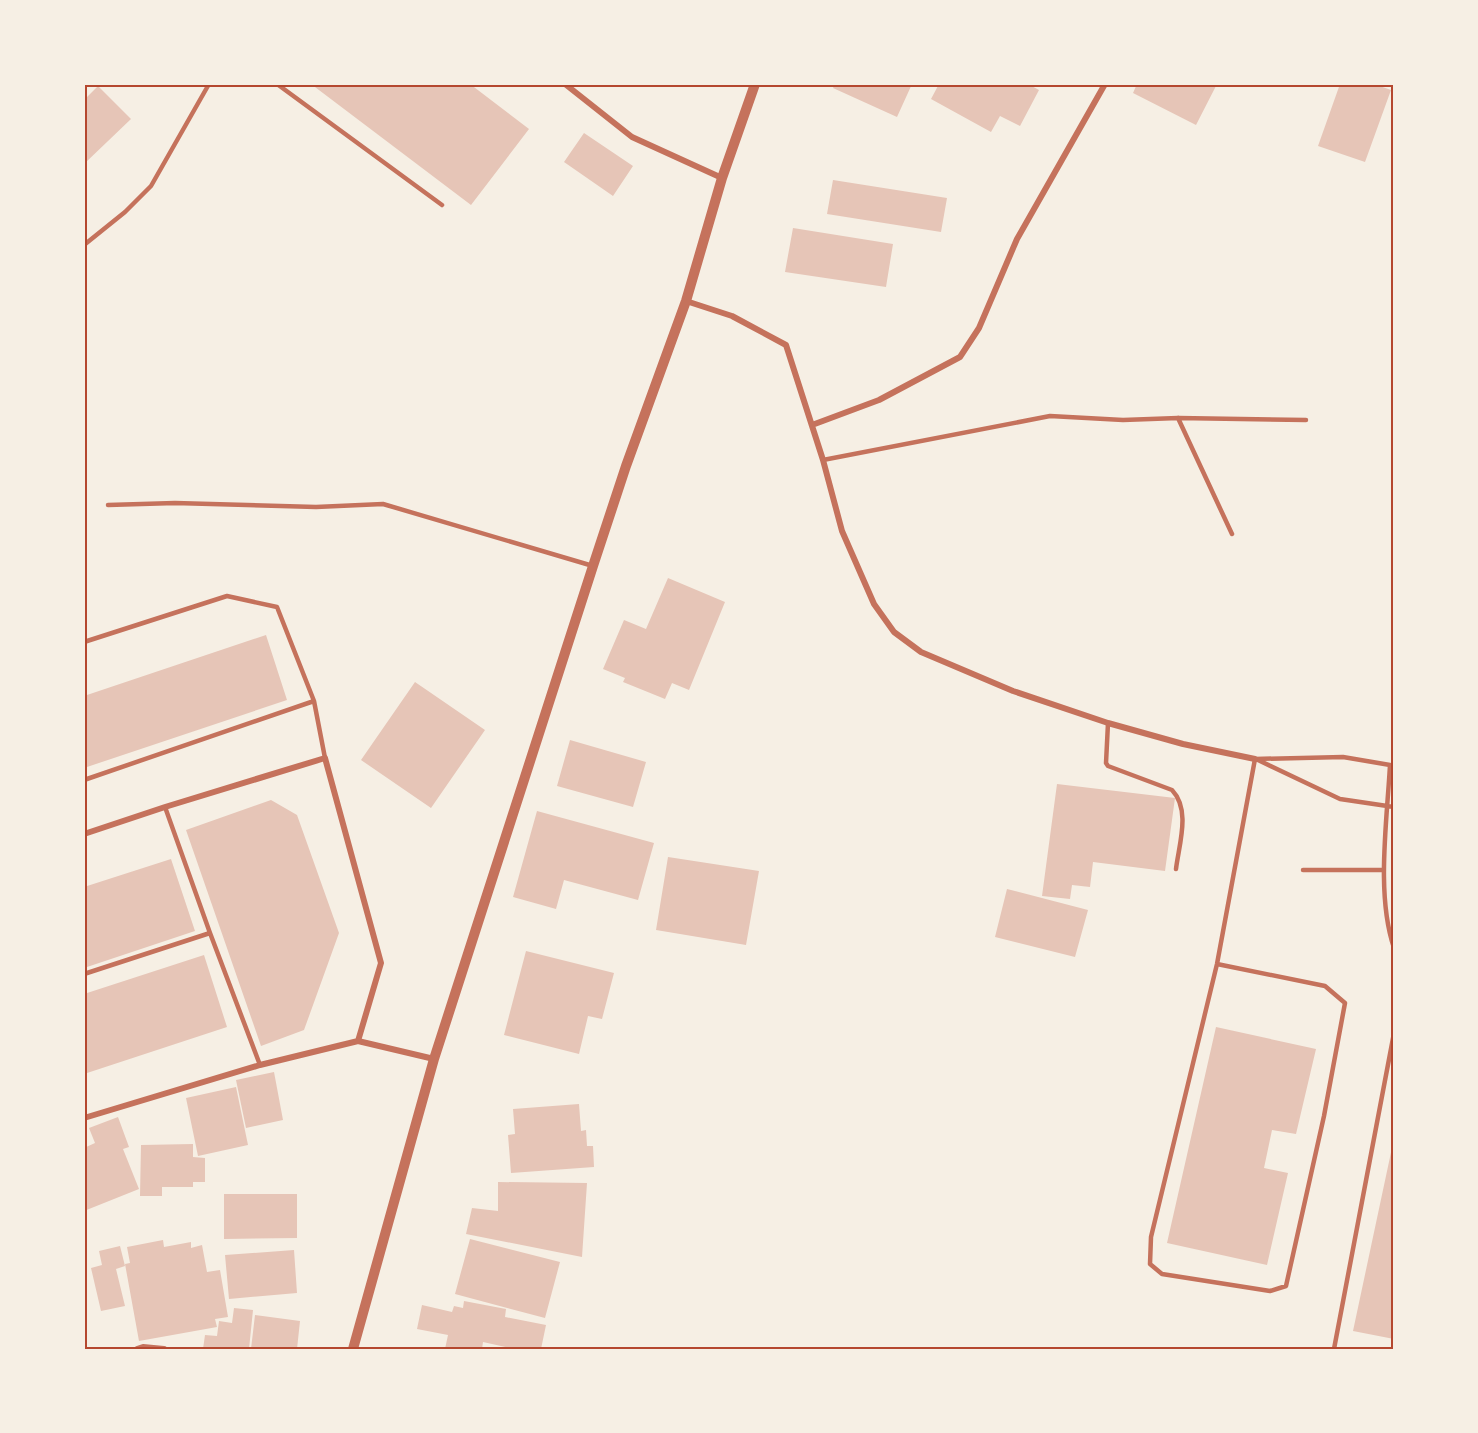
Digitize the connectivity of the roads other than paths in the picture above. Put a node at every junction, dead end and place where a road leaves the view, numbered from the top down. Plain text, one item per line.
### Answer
1 (209, 84) edge
2 (277, 84) edge
3 (566, 84) edge
4 (755, 84) edge
5 (1105, 84) edge
6 (722, 178) junction
7 (442, 205) dead end
8 (84, 244) edge
9 (686, 301) junction
10 (1178, 418) junction
11 (1306, 420) dead end
12 (812, 425) junction
13 (822, 460) junction
14 (108, 505) dead end
15 (1232, 534) dead end
16 (593, 566) junction
17 (84, 642) edge
18 (315, 701) junction
19 (1108, 723) junction
20 (326, 758) junction
21 (1255, 759) junction
22 (84, 780) edge
23 (165, 807) junction
24 (1391, 807) edge
25 (84, 834) edge
26 (1176, 869) dead end
27 (1304, 870) dead end
28 (1384, 870) junction
29 (1391, 932) edge
30 (210, 933) junction
31 (1394, 948) edge
32 (1216, 964) junction
33 (84, 974) edge
34 (1394, 1033) edge
35 (358, 1041) junction
36 (434, 1059) junction
37 (260, 1065) junction
38 (84, 1118) edge
39 (137, 1349) edge
40 (164, 1349) edge
41 (353, 1349) edge
42 (1334, 1349) edge

1 - 8 lane
2 - 7 lane
3 - 6 street
4 - 6 street
5 - 12 street
6 - 9 street
9 - 12 street
9 - 16 street
10 - 11 lane
10 - 13 lane
10 - 15 lane
12 - 13 street
13 - 19 street
14 - 16 lane
16 - 36 street
17 - 18 lane
18 - 20 lane
18 - 22 lane
19 - 21 street
19 - 26 lane
20 - 23 street
20 - 35 street
21 - 24 lane
21 - 24 lane
21 - 32 lane
23 - 25 street
23 - 30 lane
24 - 28 lane
27 - 28 lane
28 - 29 lane
29 - 31 lane
30 - 33 lane
30 - 37 lane
32 - 32 lane
34 - 42 lane
35 - 36 street
35 - 37 street
36 - 41 street
37 - 38 street
39 - 40 street

